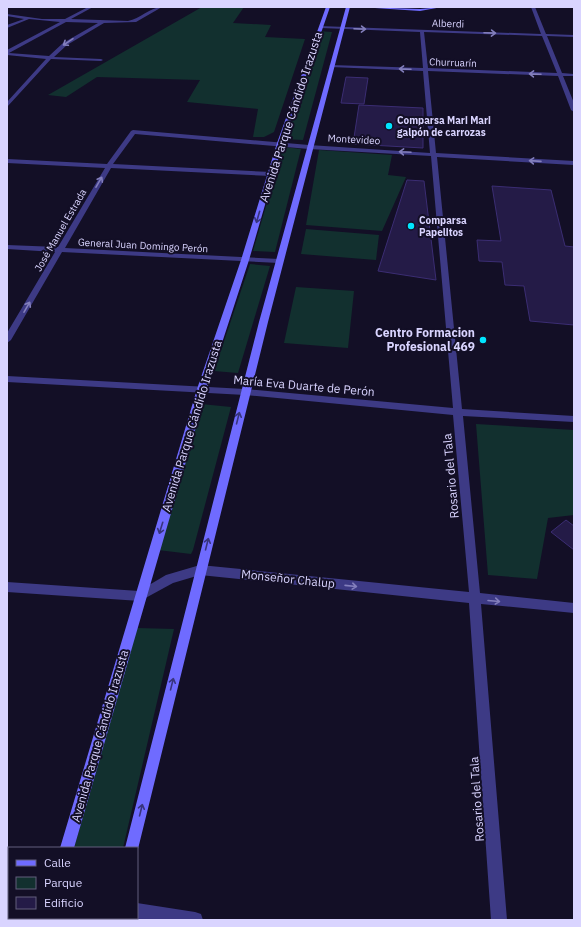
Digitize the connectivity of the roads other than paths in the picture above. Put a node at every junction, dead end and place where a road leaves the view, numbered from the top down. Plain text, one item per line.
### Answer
1 (91, 7) edge
2 (160, 7) edge
3 (328, 7) edge
4 (348, 7) edge
5 (362, 7) edge
6 (440, 7) edge
7 (533, 7) edge
8 (7, 15) edge
9 (27, 19) junction
10 (63, 21) junction
11 (102, 22) junction
12 (7, 27) edge
13 (321, 27) junction
14 (342, 28) junction
15 (422, 31) junction
16 (544, 35) junction
17 (574, 36) edge
18 (7, 53) edge
19 (50, 58) junction
20 (101, 60) dead end
21 (331, 66) junction
22 (426, 70) junction
23 (560, 75) junction
24 (574, 75) edge
25 (7, 106) edge
26 (574, 110) edge
27 (133, 132) joint
28 (280, 143) junction
29 (309, 147) junction
30 (435, 154) junction
31 (7, 161) edge
32 (574, 163) edge
33 (109, 166) junction
34 (271, 174) junction
35 (7, 247) edge
36 (59, 250) junction
37 (246, 260) junction
38 (279, 261) junction
39 (7, 340) edge
40 (7, 379) edge
41 (202, 389) junction
42 (245, 392) junction
43 (458, 412) junction
44 (574, 419) edge
45 (200, 570) junction
46 (7, 586) edge
47 (140, 596) junction
48 (475, 599) junction
49 (574, 608) edge
50 (67, 847) edge
51 (132, 847) edge
52 (138, 911) edge
53 (196, 920) edge
54 (499, 920) edge

1 - 10 street
2 - 11 street
3 - 13 main road, Avenida Parque Cándido Irazusta
4 - 14 main road, Avenida Parque Cándido Irazusta
5 - 6 main road
7 - 16 street
8 - 9 street
9 - 10 street
9 - 12 street
10 - 11 street
10 - 18 street
11 -> 19 street
13 - 14 street, Alberdi
13 - 28 main road, Avenida Parque Cándido Irazusta
14 -> 15 street, Alberdi
14 - 21 main road, Avenida Parque Cándido Irazusta
15 -> 16 street, Alberdi
15 - 22 street, Rosario del Tala
16 - 17 street, Alberdi
16 - 23 street
18 - 19 street
19 - 20 street
19 - 25 street
22 -> 21 street, Churruarín
21 - 29 main road, Avenida Parque Cándido Irazusta
23 -> 22 street, Churruarín
22 - 30 street, Rosario del Tala
23 - 24 street, Churruarín
23 - 26 street
27 - 28 street, Montevideo
27 - 33 street, José Manuel Estrada
28 - 29 street, Montevideo
28 - 34 main road, Avenida Parque Cándido Irazusta
30 -> 29 street, Montevideo
29 - 38 main road, Avenida Parque Cándido Irazusta
32 -> 30 street, Montevideo
30 - 43 street, Rosario del Tala
31 - 33 street
33 - 34 street
36 -> 33 street, José Manuel Estrada
34 -> 37 main road, Avenida Parque Cándido Irazusta
35 - 36 street, General Juan Domingo Perón
36 - 37 street, General Juan Domingo Perón
39 -> 36 street, José Manuel Estrada
37 - 38 street, General Juan Domingo Perón
37 - 41 main road, Avenida Parque Cándido Irazusta
38 - 42 main road, Avenida Parque Cándido Irazusta
40 - 41 street, María Eva Duarte de Perón
41 - 42 street, María Eva Duarte de Perón
41 -> 47 main road, Avenida Parque Cándido Irazusta
42 - 43 street, María Eva Duarte de Perón
45 -> 42 main road, Avenida Parque Cándido Irazusta
43 - 44 street, María Eva Duarte de Perón
43 - 48 street, Rosario del Tala
45 - 47 street, Monseñor Chalup
45 -> 48 street, Monseñor Chalup
51 -> 45 main road, Avenida Parque Cándido Irazusta
46 - 47 street
47 - 50 main road, Avenida Parque Cándido Irazusta
48 -> 49 street, Monseñor Chalup
48 - 54 street, Rosario del Tala
52 - 53 street

